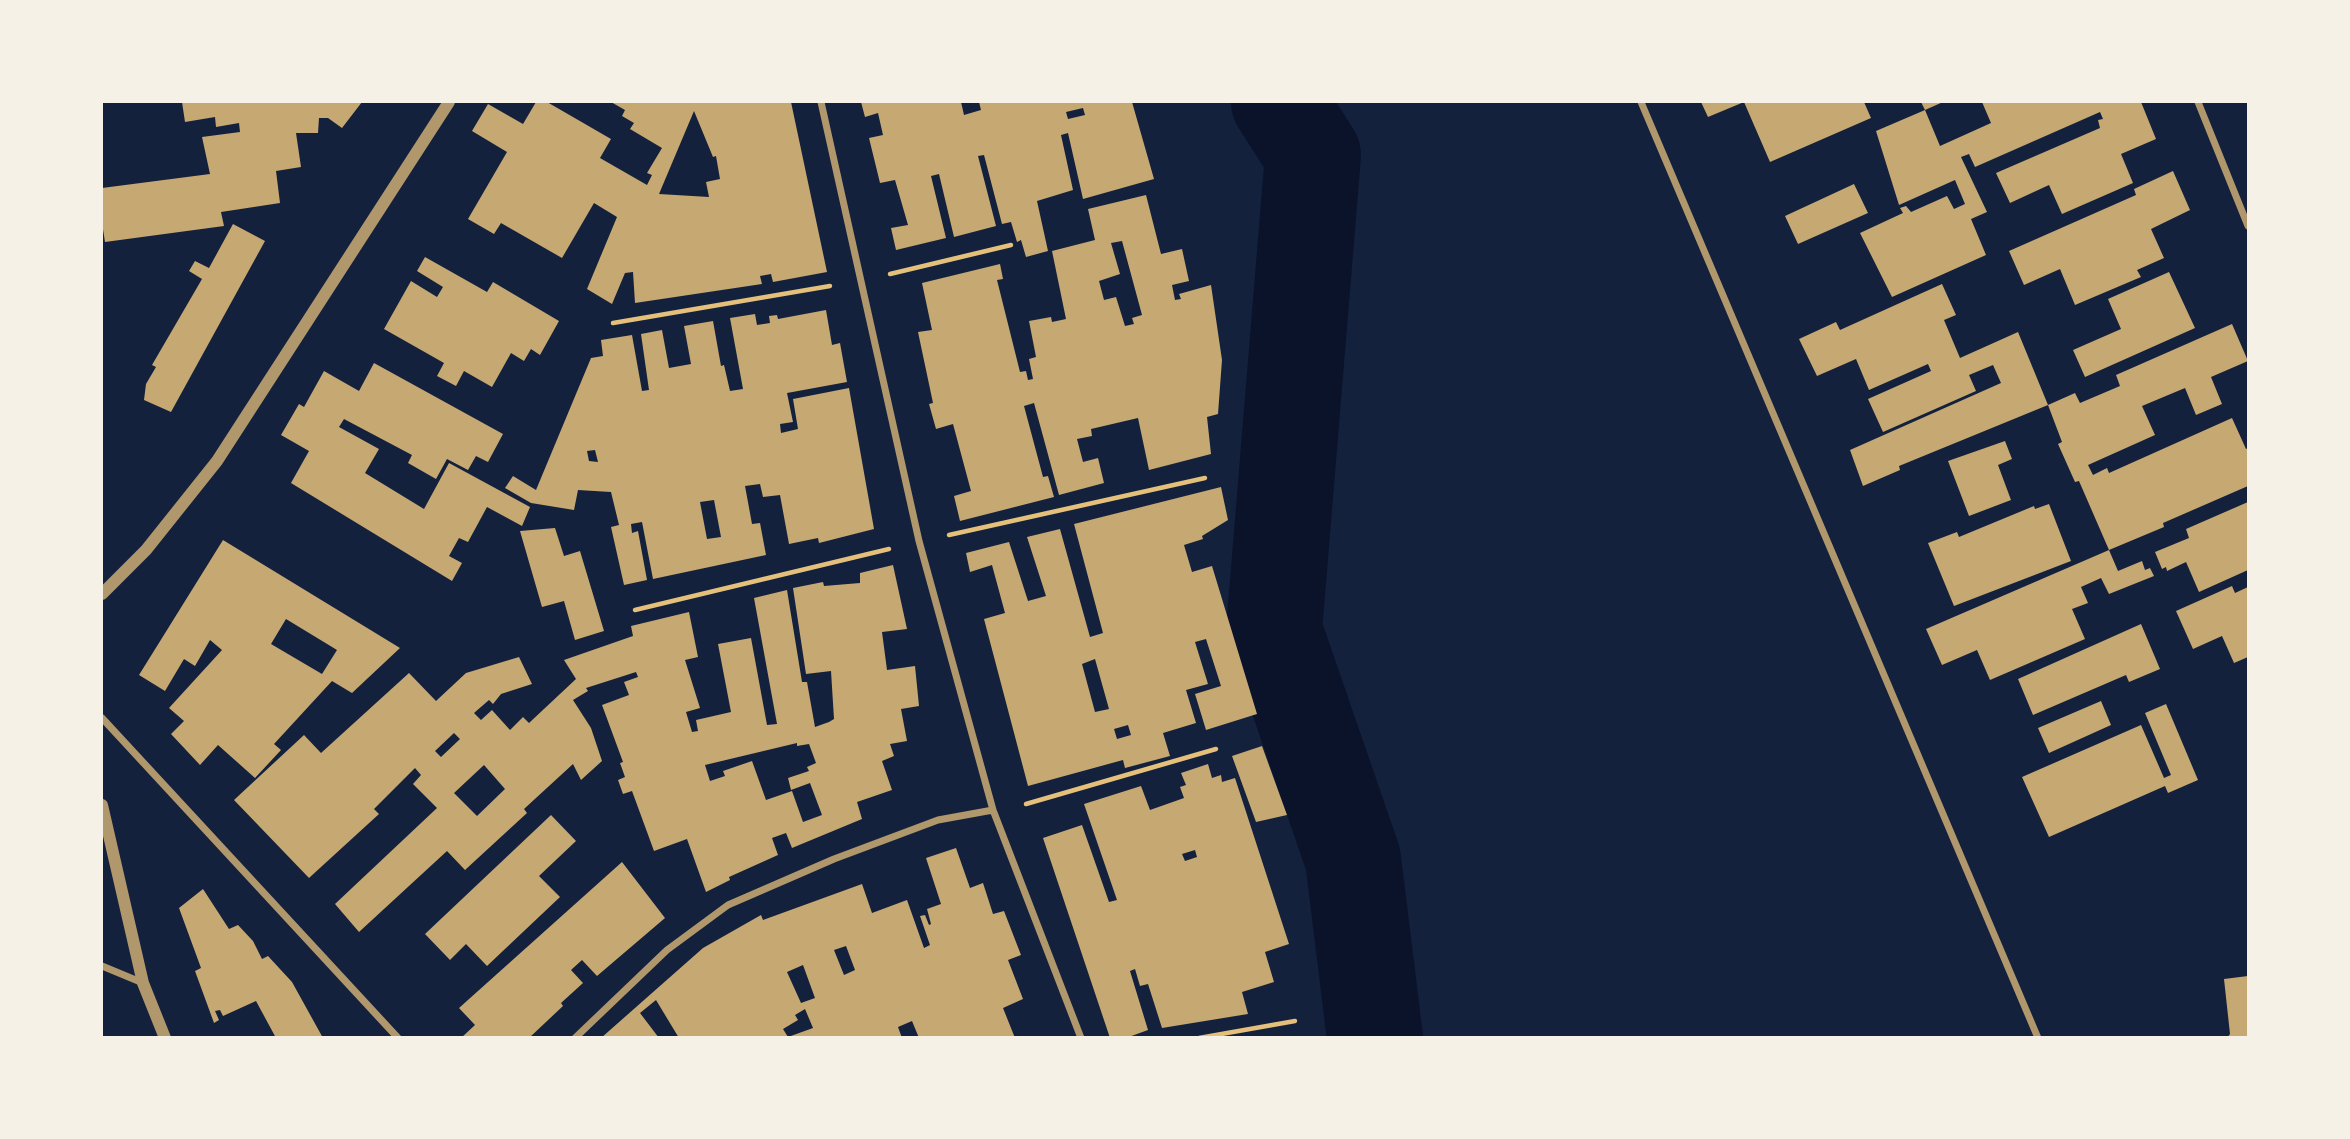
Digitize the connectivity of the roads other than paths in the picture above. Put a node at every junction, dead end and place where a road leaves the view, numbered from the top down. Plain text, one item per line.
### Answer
1 (449, 102) edge
2 (821, 102) edge
3 (1641, 102) edge
4 (2198, 102) edge
5 (2249, 226) edge
6 (102, 594) edge
7 (102, 718) edge
8 (102, 805) edge
9 (993, 810) junction
10 (102, 965) edge
11 (143, 983) junction
12 (165, 1038) edge
13 (398, 1038) edge
14 (575, 1038) edge
15 (1081, 1038) edge
16 (2038, 1038) edge

1 - 6 street
2 - 9 street
3 - 16 street
4 - 5 street
7 - 13 street
8 - 11 street
9 - 14 street
9 - 15 street
10 - 11 street
11 - 12 street

